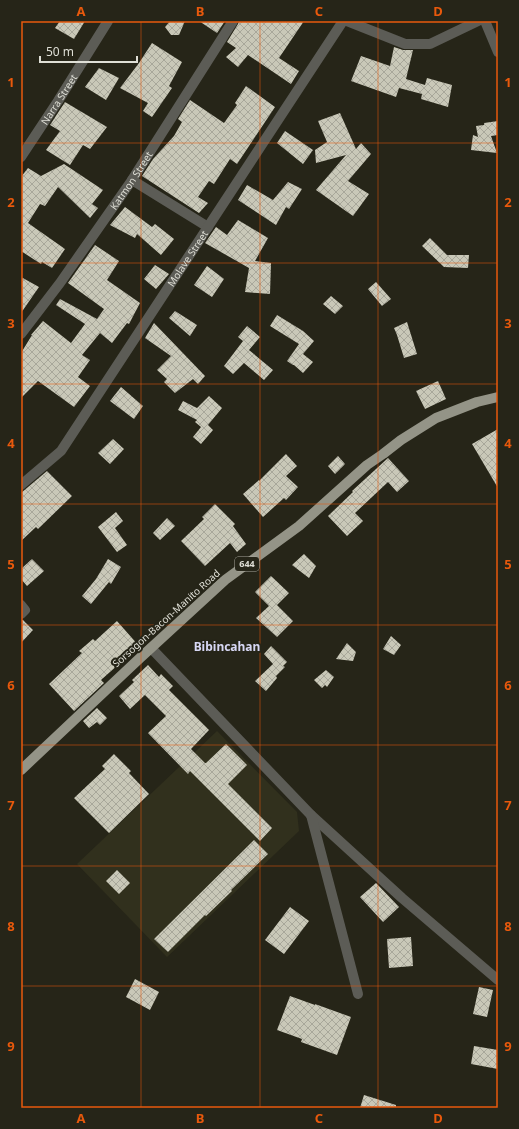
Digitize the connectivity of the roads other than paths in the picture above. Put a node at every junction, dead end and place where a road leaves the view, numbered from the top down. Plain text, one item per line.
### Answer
1 (108, 21) edge
2 (233, 21) edge
3 (343, 21) edge
4 (347, 21) edge
5 (478, 21) edge
6 (485, 21) edge
7 (498, 52) edge
8 (21, 157) edge
9 (132, 180) junction
10 (208, 226) junction
11 (21, 334) edge
12 (498, 397) edge
13 (21, 485) edge
14 (151, 648) junction
15 (21, 770) edge
16 (311, 815) junction
17 (498, 980) edge
18 (358, 994) dead end

1 - 8 street, Narra Street
2 - 9 street, Katmon Street
3 - 10 street, Molave Street
4 - 5 street
6 - 7 street
9 - 10 street
9 - 11 street, Katmon Street
10 - 13 street, Molave Street
12 - 14 main road, Sorsogon-Bacon-Manito Road / 644
14 - 15 main road, Sorsogon-Bacon-Manito Road / 644
14 - 16 street
16 - 17 street
16 - 18 street

